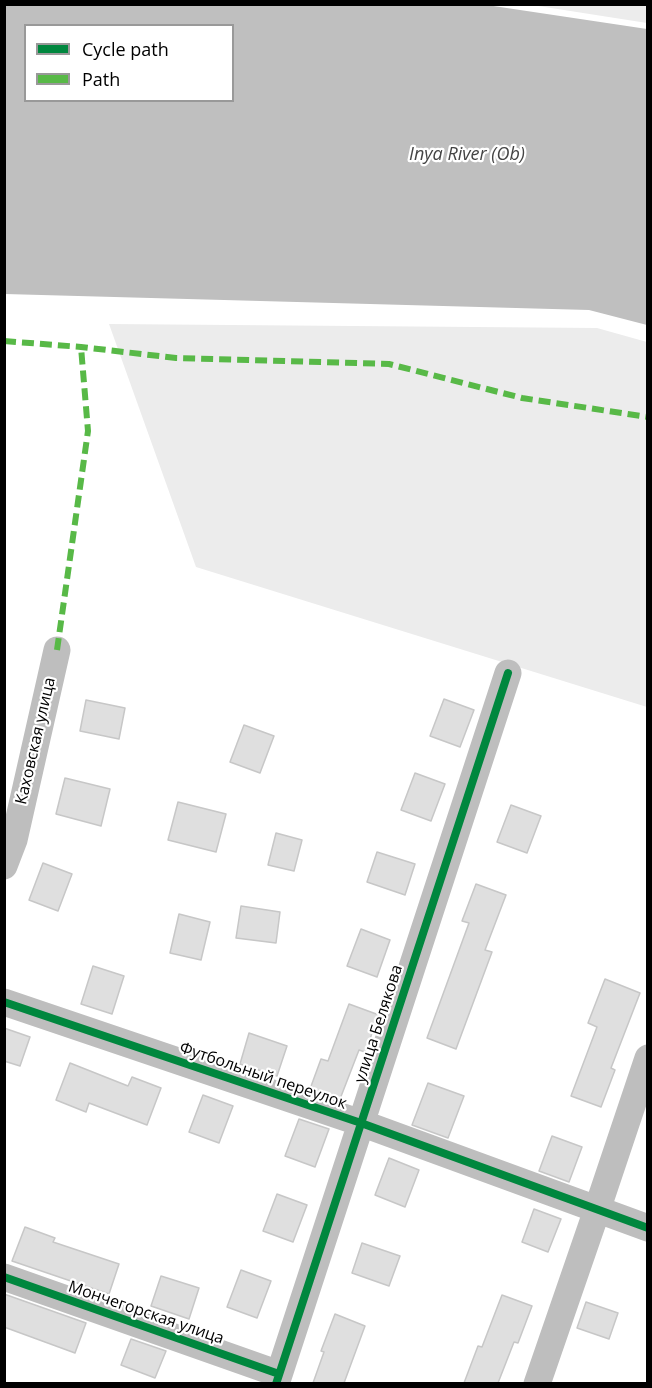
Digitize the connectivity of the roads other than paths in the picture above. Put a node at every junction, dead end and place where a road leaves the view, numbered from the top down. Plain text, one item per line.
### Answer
1 (57, 651) dead end
2 (508, 673) dead end
3 (4, 866) edge
4 (4, 1002) edge
5 (648, 1058) edge
6 (361, 1123) junction
7 (597, 1210) junction
8 (648, 1228) edge
9 (4, 1277) edge
10 (278, 1379) edge
11 (537, 1383) edge

1 - 3 street, Каховская улица
2 - 6 street, улица Белякова
4 - 6 street, Футбольный переулок
5 - 7 street
6 - 7 street, Футбольный переулок
6 - 10 street, улица Белякова
7 - 8 street, Футбольный переулок
7 - 11 street
9 - 10 street, Мончегорская улица

